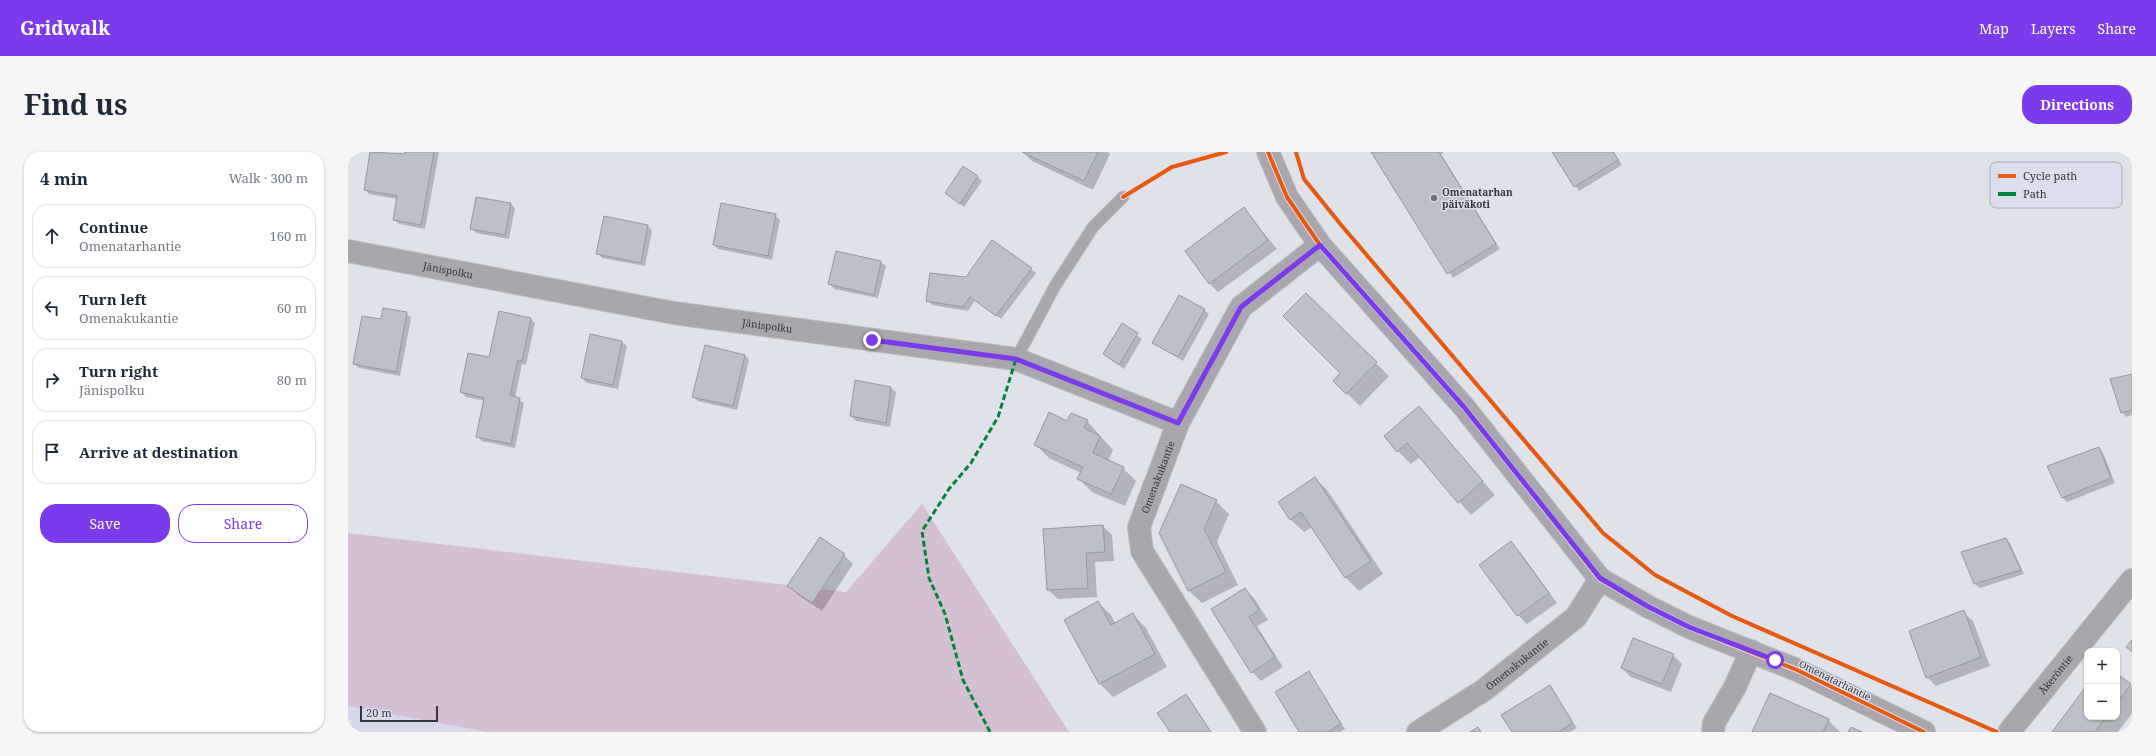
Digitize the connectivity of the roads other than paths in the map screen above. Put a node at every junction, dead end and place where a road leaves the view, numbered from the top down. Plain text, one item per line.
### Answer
1 (1268, 152) edge
2 (1123, 197) dead end
3 (1320, 245) junction
4 (348, 251) edge
5 (1016, 359) junction
6 (1178, 423) junction
7 (1600, 578) junction
8 (2132, 580) edge
9 (1751, 651) junction
10 (1255, 732) edge
11 (1418, 732) edge
12 (1713, 732) edge
13 (1924, 732) edge
14 (2009, 732) edge

1 - 3 street, Omenatarhantie
2 - 5 lane
3 - 6 street, Omenakukantie
3 - 7 street, Omenatarhantie
4 - 5 street, Jänispolku
5 - 6 street, Jänispolku
6 - 10 street, Omenakukantie
7 - 9 street, Omenatarhantie
7 - 11 street, Omenakukantie
8 - 14 street, Åkeröntie
9 - 12 street
9 - 13 street, Omenatarhantie

